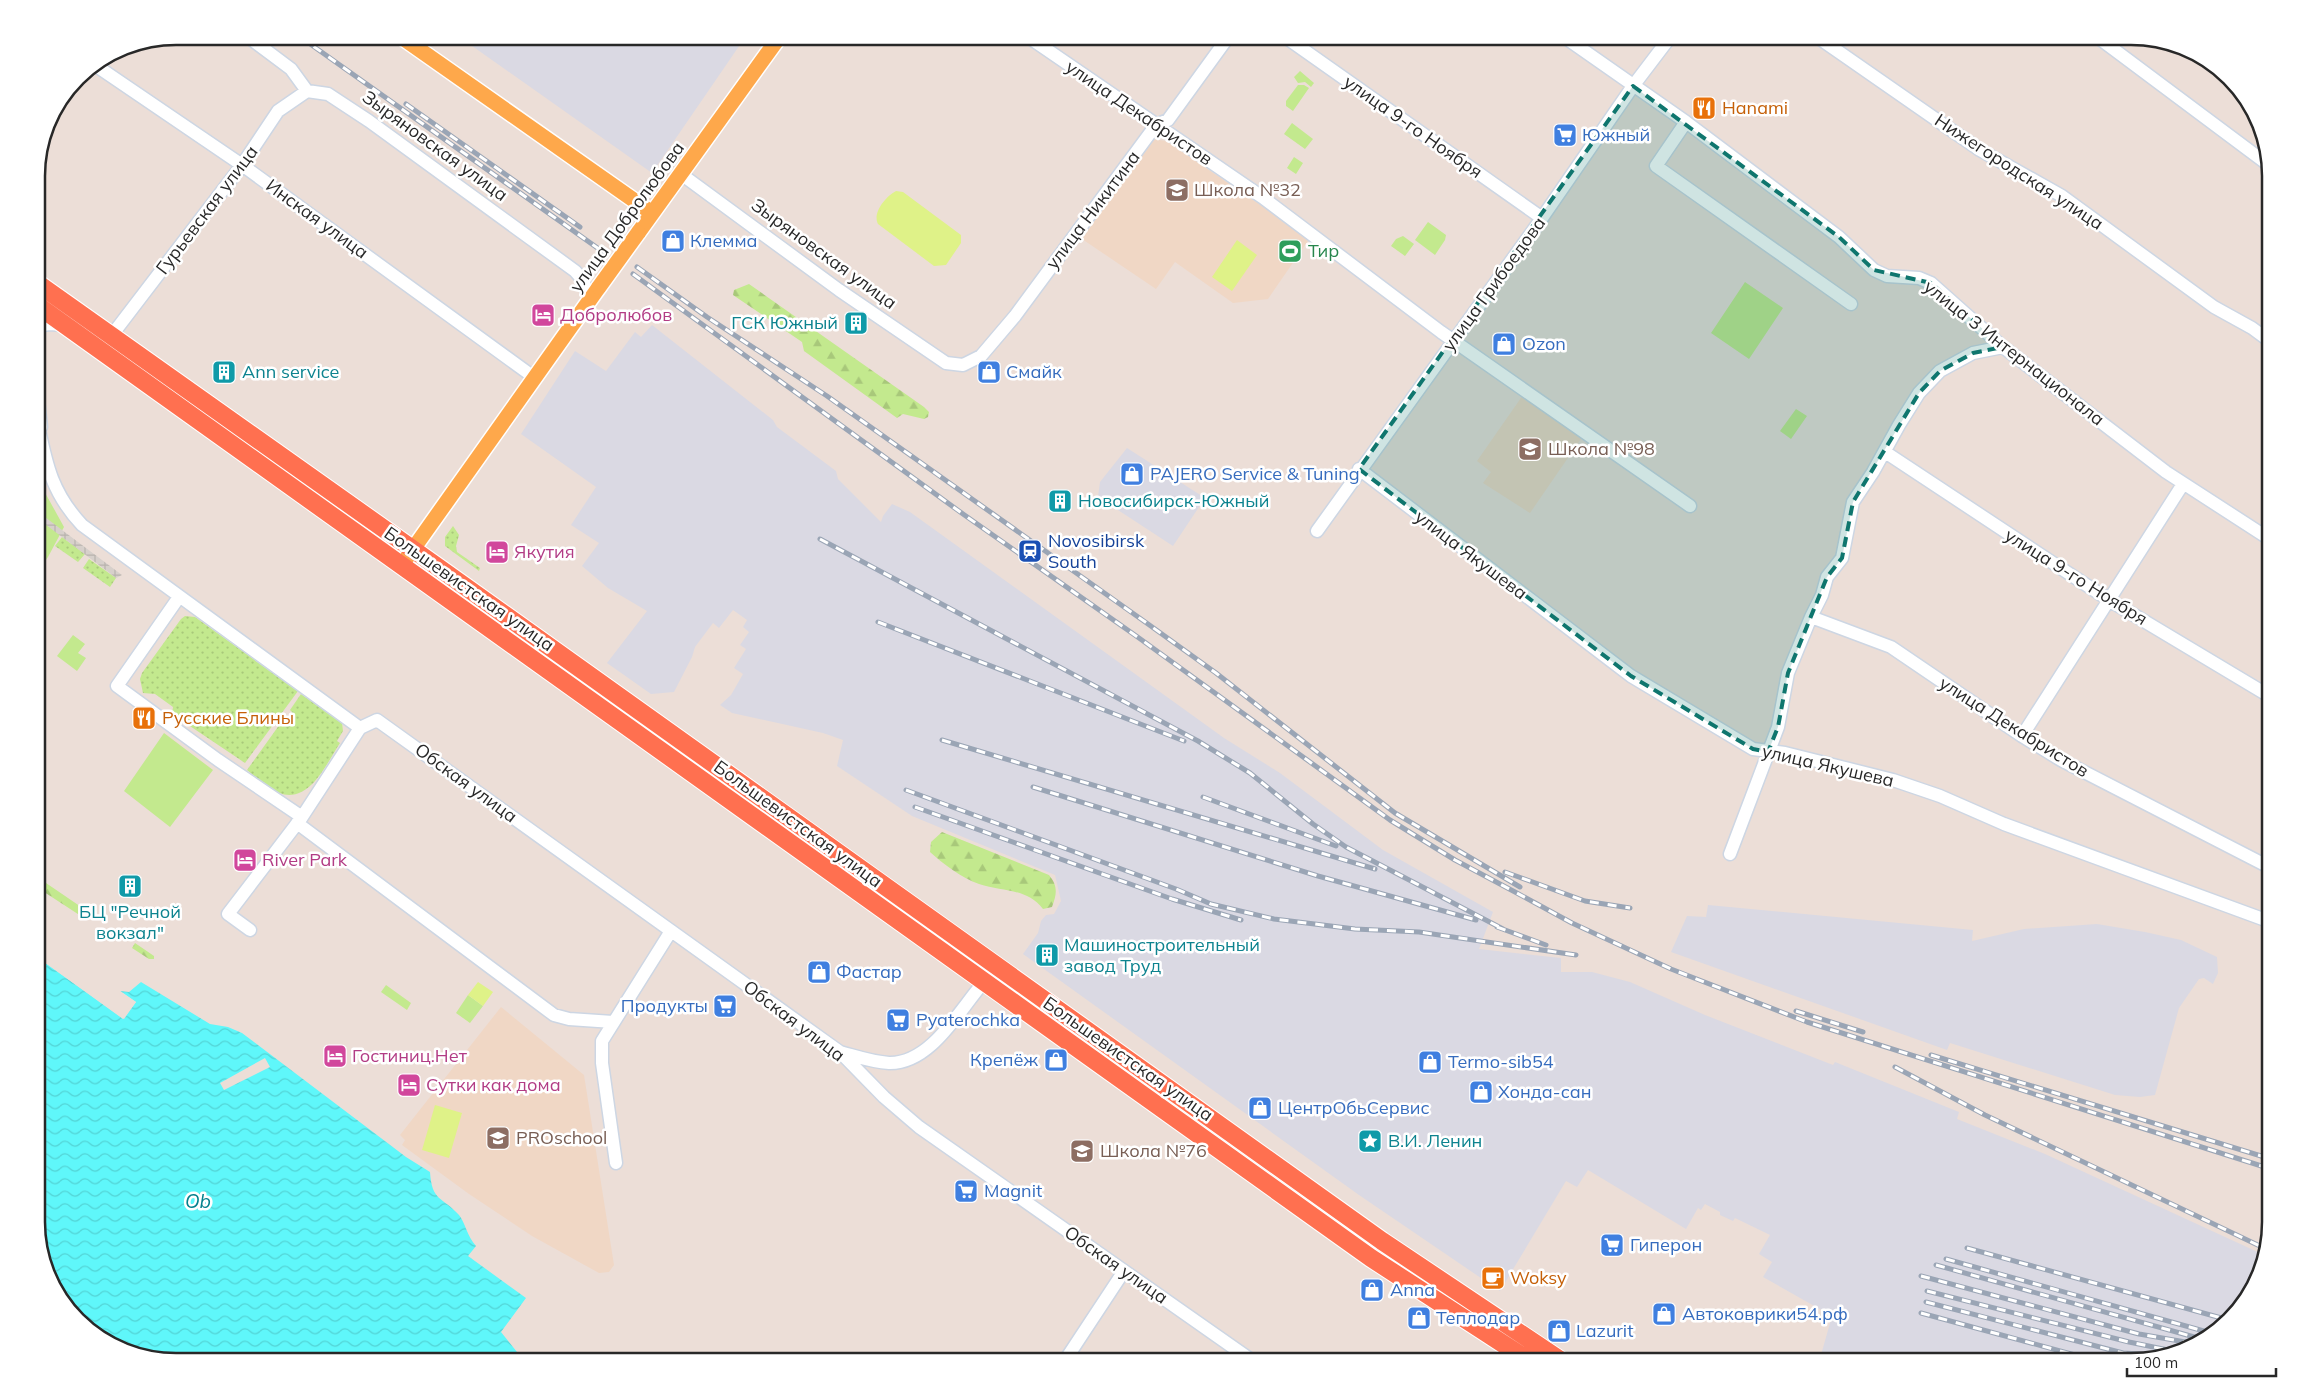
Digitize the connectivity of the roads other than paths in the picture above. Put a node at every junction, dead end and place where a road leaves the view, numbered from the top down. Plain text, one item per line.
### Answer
1 (260, 45) edge
2 (413, 45) edge
3 (774, 45) edge
4 (1040, 45) edge
5 (1222, 45) edge
6 (1297, 45) edge
7 (1576, 45) edge
8 (1664, 45) edge
9 (1829, 45) edge
10 (2108, 45) edge
11 (101, 69) edge
12 (1633, 86) junction
13 (307, 91) junction
14 (1686, 122) junction
15 (1156, 125) junction
16 (2261, 159) edge
17 (242, 165) junction
18 (681, 174) junction
19 (652, 213) junction
20 (1542, 218) junction
21 (45, 289) edge
22 (595, 294) junction
23 (1851, 304) dead end
24 (45, 311) edge
25 (45, 325) edge
26 (65, 325) junction
27 (112, 335) junction
28 (2262, 336) edge
29 (1454, 341) junction
30 (2003, 347) junction
31 (946, 363) joint
32 (535, 378) junction
33 (1884, 452) junction
34 (45, 457) edge
35 (1359, 469) junction
36 (2183, 484) junction
37 (1690, 506) dead end
38 (1317, 531) dead end
39 (2262, 534) edge
40 (413, 550) junction
41 (401, 566) junction
42 (179, 597) junction
43 (2109, 600) junction
44 (1811, 617) junction
45 (2262, 691) edge
46 (360, 728) junction
47 (2022, 736) junction
48 (1768, 752) junction
49 (299, 820) junction
50 (1730, 854) dead end
51 (2262, 863) edge
52 (2262, 919) edge
53 (250, 930) dead end
54 (671, 931) junction
55 (984, 982) junction
56 (613, 1022) junction
57 (840, 1052) junction
58 (616, 1162) dead end
59 (1124, 1271) junction
60 (1070, 1353) edge
61 (1241, 1353) edge
62 (1517, 1353) edge
63 (1550, 1353) edge

1 - 13 street
2 - 19 main road
3 - 18 main road, улица Добролюбова
4 - 15 street, улица Декабристов
5 - 15 street, улица Никитина
6 - 20 street, улица 9-го Ноября
7 - 12 street, улица 3 Интернационала
8 - 12 street, улица Грибоедова
9 - 28 street, Нижегородская улица
10 - 16 street
11 - 17 street, Инская улица
12 - 14 street, улица 3 Интернационала
12 - 20 street, улица Грибоедова
13 - 17 street, Гурьевская улица
13 - 22 street, Зыряновская улица
14 - 23 street
14 - 30 street, улица 3 Интернационала
15 - 29 street, улица Декабристов
15 - 31 street, улица Никитина
17 - 27 street, Гурьевская улица
17 - 32 street, Инская улица
18 - 19 main road, улица Добролюбова
18 - 31 street, Зыряновская улица
19 - 22 main road, улица Добролюбова, bridge
20 - 29 street, улица Грибоедова
21 - 27 highway, Большевистская улица
22 - 32 main road, улица Добролюбова
24 - 26 highway, Большевистская улица
25 - 26 street
26 - 41 highway, Большевистская улица
27 - 40 highway, Большевистская улица
29 - 35 street, улица Грибоедова
29 - 37 street, улица Декабристов
30 - 33 street
30 - 36 street, улица 3 Интернационала
32 - 40 main road, улица Добролюбова
33 - 43 street, улица 9-го Ноября
33 - 44 street
34 - 42 street
35 - 38 street, улица Грибоедова
35 - 48 street, улица Якушева
36 - 39 street, улица 3 Интернационала
36 - 43 street
40 - 41 main road, улица Добролюбова
40 - 63 highway, Большевистская улица
41 - 55 highway, Большевистская улица
42 - 46 street
42 - 49 street
43 - 45 street, улица 9-го Ноября
43 - 47 street
44 - 47 street, улица Декабристов
44 - 48 street
46 - 49 street
46 - 54 street, Обская улица
47 - 51 street, улица Декабристов
48 - 50 street
48 - 52 street, улица Якушева
49 - 53 street
49 - 56 street
54 - 56 street
54 - 57 street, Обская улица
55 - 57 street
55 - 62 highway, Большевистская улица
56 - 58 street
57 - 59 street, Обская улица
59 - 60 street
59 - 61 street, Обская улица

